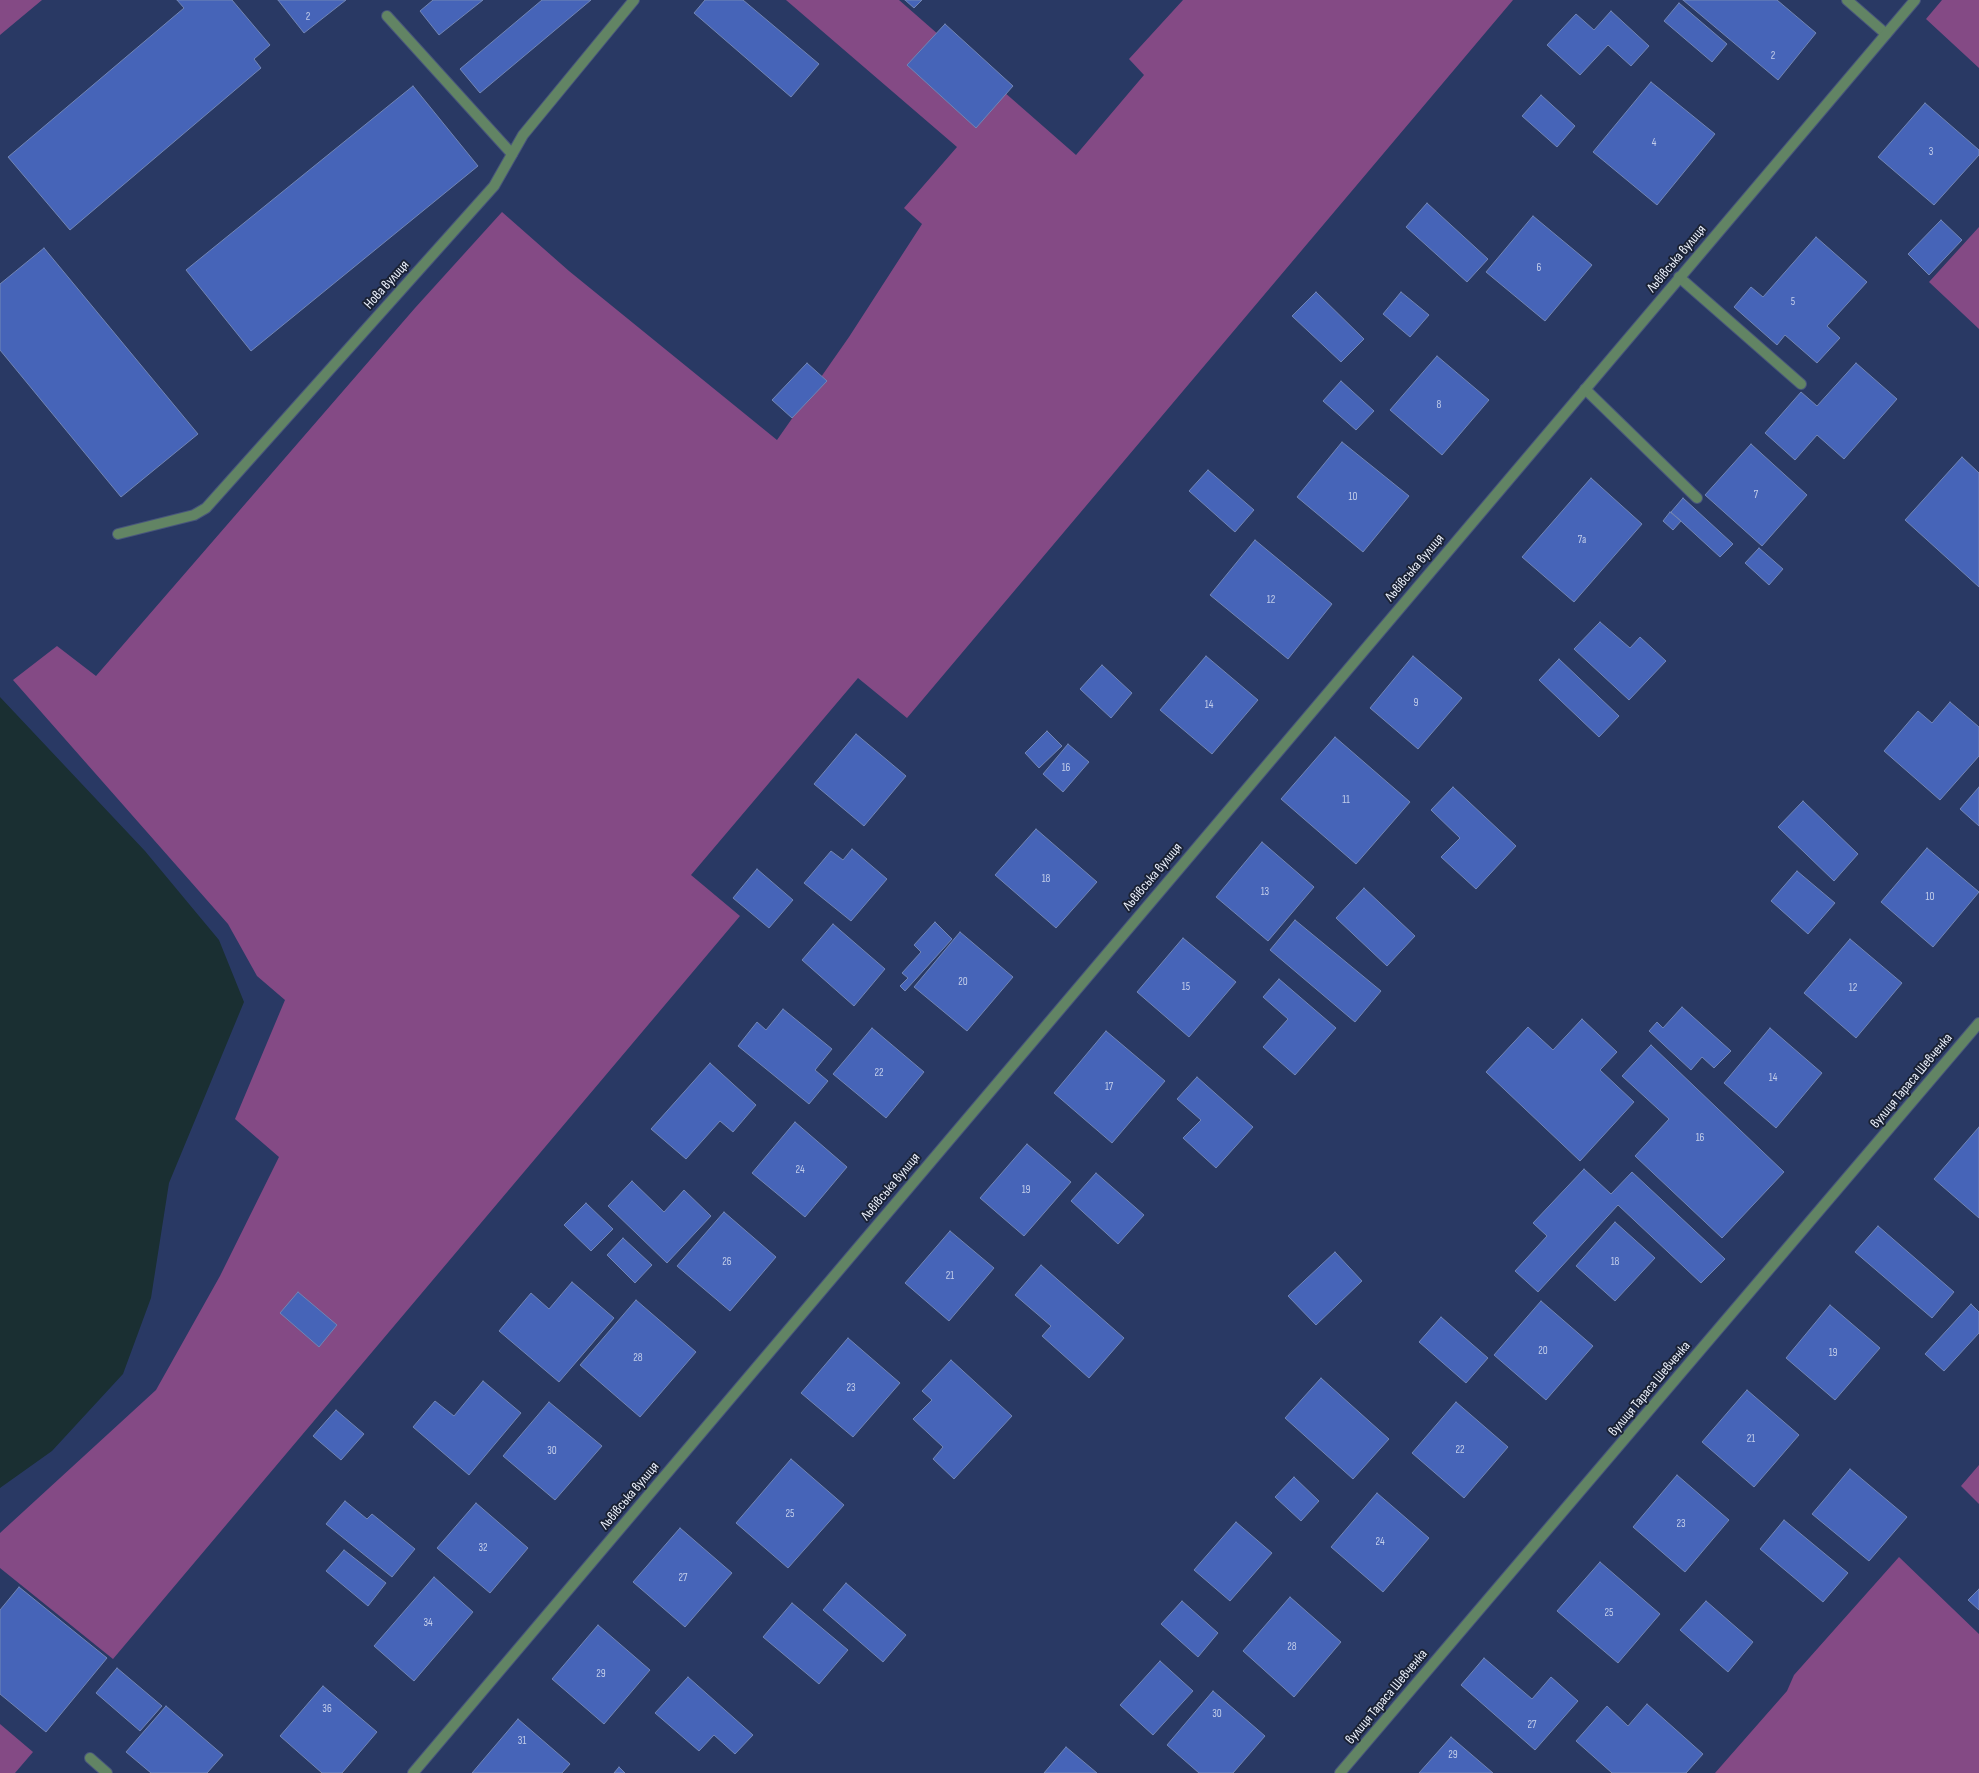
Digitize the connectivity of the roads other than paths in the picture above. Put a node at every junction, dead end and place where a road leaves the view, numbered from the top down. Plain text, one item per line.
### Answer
1 (634, 0) edge
2 (1847, 0) edge
3 (1915, 0) edge
4 (387, 16) dead end
5 (1886, 34) junction
6 (512, 154) junction
7 (1680, 277) junction
8 (1801, 384) dead end
9 (1585, 389) junction
10 (1697, 498) dead end
11 (118, 534) dead end
12 (1979, 1023) edge
13 (90, 1758) dead end
14 (107, 1773) edge
15 (413, 1773) edge
16 (1340, 1773) edge

1 - 6 street, Нова вулиця
2 - 5 street
3 - 5 street, Львівська вулиця
4 - 6 street
5 - 7 street, Львівська вулиця
6 - 11 street, Нова вулиця
7 - 8 street
7 - 9 street, Львівська вулиця
9 - 10 street
9 - 15 street, Львівська вулиця
12 - 16 street, вулиця Тараса Шевченка
13 - 14 street

